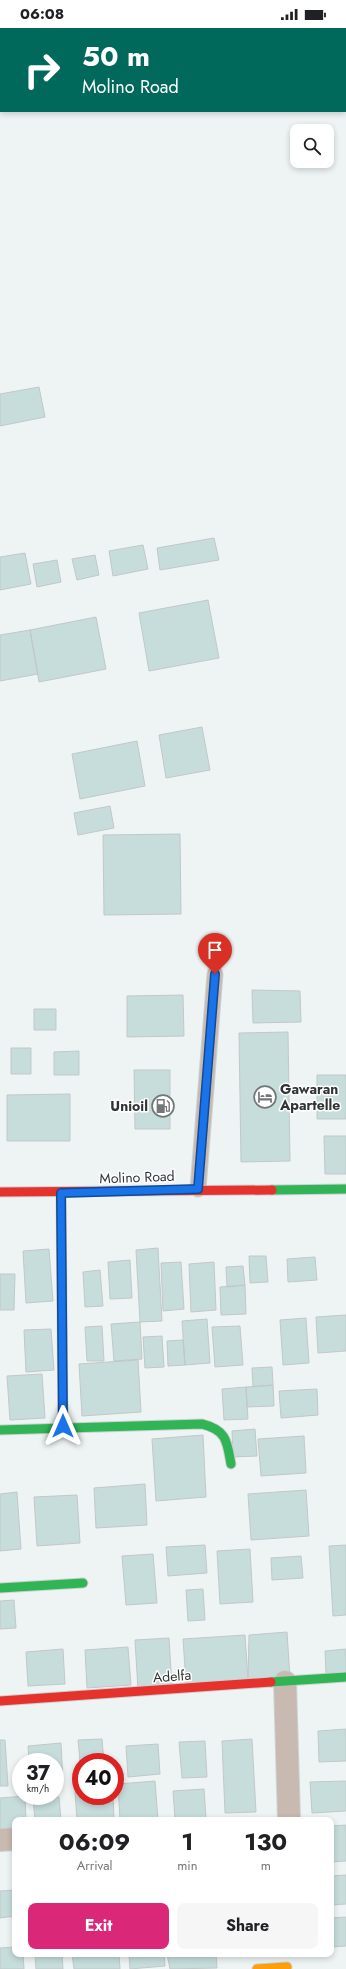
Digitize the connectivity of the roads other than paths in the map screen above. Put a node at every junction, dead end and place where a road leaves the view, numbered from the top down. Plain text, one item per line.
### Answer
1 (215, 974) dead end
2 (198, 1189) junction
3 (346, 1189) edge
4 (0, 1192) edge
5 (61, 1193) junction
6 (63, 1426) junction
7 (0, 1430) edge
8 (231, 1464) dead end
9 (83, 1583) dead end
10 (0, 1588) edge
11 (346, 1677) edge
12 (285, 1682) junction
13 (0, 1701) edge
14 (284, 1817) edge
15 (12, 1838) edge
16 (0, 1840) edge
17 (287, 1963) edge
18 (257, 1969) edge

1 - 2 lane
2 - 3 street, Molino Road
2 - 5 street, Molino Road
4 - 5 street, Molino Road
5 - 6 street
6 - 7 street
6 - 8 street
9 - 10 street
11 - 12 street, Adelfa
12 - 13 street, Adelfa
12 - 14 street
15 - 16 street
17 - 18 street

